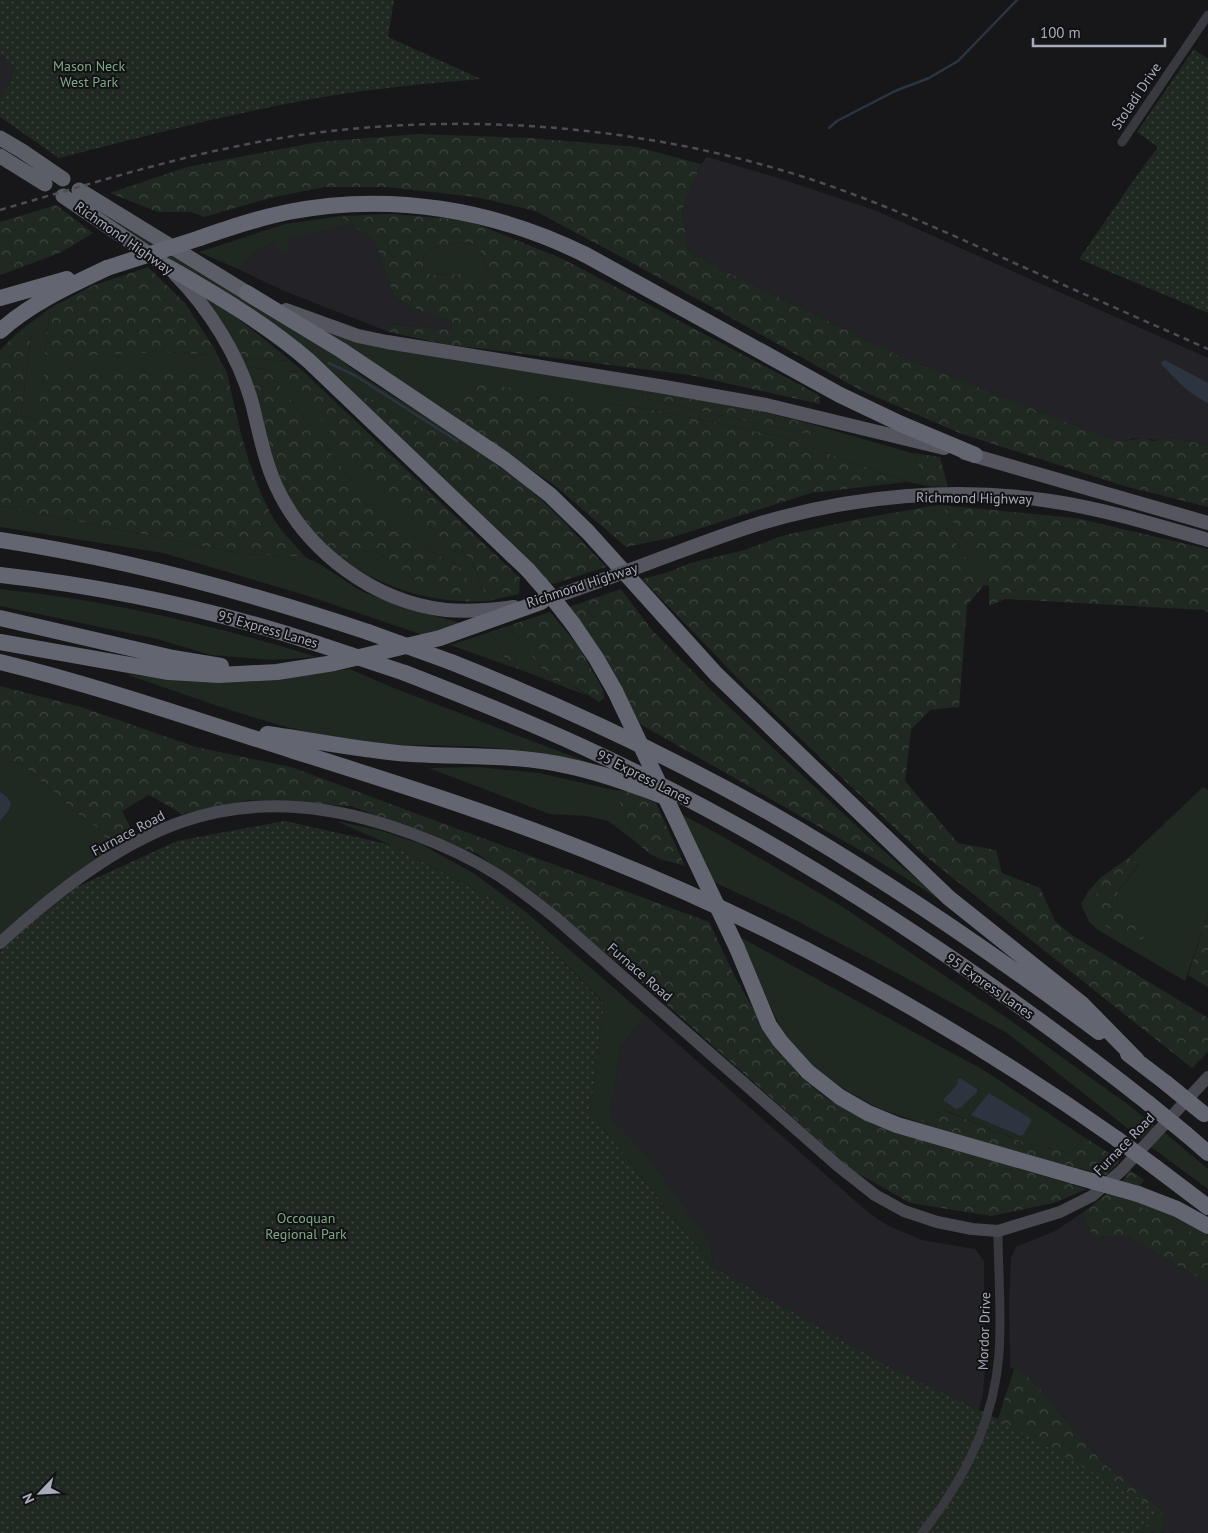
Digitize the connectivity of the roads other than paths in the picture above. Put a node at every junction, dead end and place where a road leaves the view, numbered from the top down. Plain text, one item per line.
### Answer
1 (1208, 15) edge
2 (0, 138) edge
3 (1122, 142) dead end
4 (0, 156) edge
5 (63, 179) dead end
6 (45, 184) dead end
7 (79, 190) dead end
8 (63, 196) dead end
9 (168, 266) junction
10 (107, 268) junction
11 (246, 293) junction
12 (0, 298) edge
13 (0, 331) edge
14 (975, 455) junction
15 (1208, 523) edge
16 (0, 540) edge
17 (1208, 540) edge
18 (0, 575) edge
19 (541, 602) junction
20 (0, 618) edge
21 (0, 642) edge
22 (0, 662) edge
23 (311, 667) junction
24 (215, 726) junction
25 (729, 820) junction
26 (0, 944) edge
27 (1137, 1060) junction
28 (1208, 1077) edge
29 (1206, 1115) edge
30 (1208, 1153) edge
31 (1208, 1207) edge
32 (1208, 1226) edge
33 (998, 1231) junction
34 (922, 1533) edge

1 - 3 street, Stoladi Drive
2 - 5 highway
4 - 6 highway
7 - 11 highway, Richmond Highway
8 - 9 highway, Richmond Highway
9 - 19 main road, Richmond Highway
9 - 32 highway, bridge
10 - 12 highway
10 - 13 highway
10 - 14 highway, bridge
11 - 14 main road, Richmond Highway
11 - 27 highway
14 - 15 main road, Richmond Highway
16 - 27 highway, bridge
17 - 19 main road, Richmond Highway, bridge
18 - 25 highway, 95 Express Lanes, bridge
19 - 23 highway
20 - 23 highway
21 - 23 highway
22 - 24 highway
24 - 25 highway
24 - 31 highway, bridge
25 - 30 highway, 95 Express Lanes, bridge
26 - 33 main road, Furnace Road
27 - 29 highway, bridge
28 - 33 main road, Furnace Road
33 - 34 street, Mordor Drive

